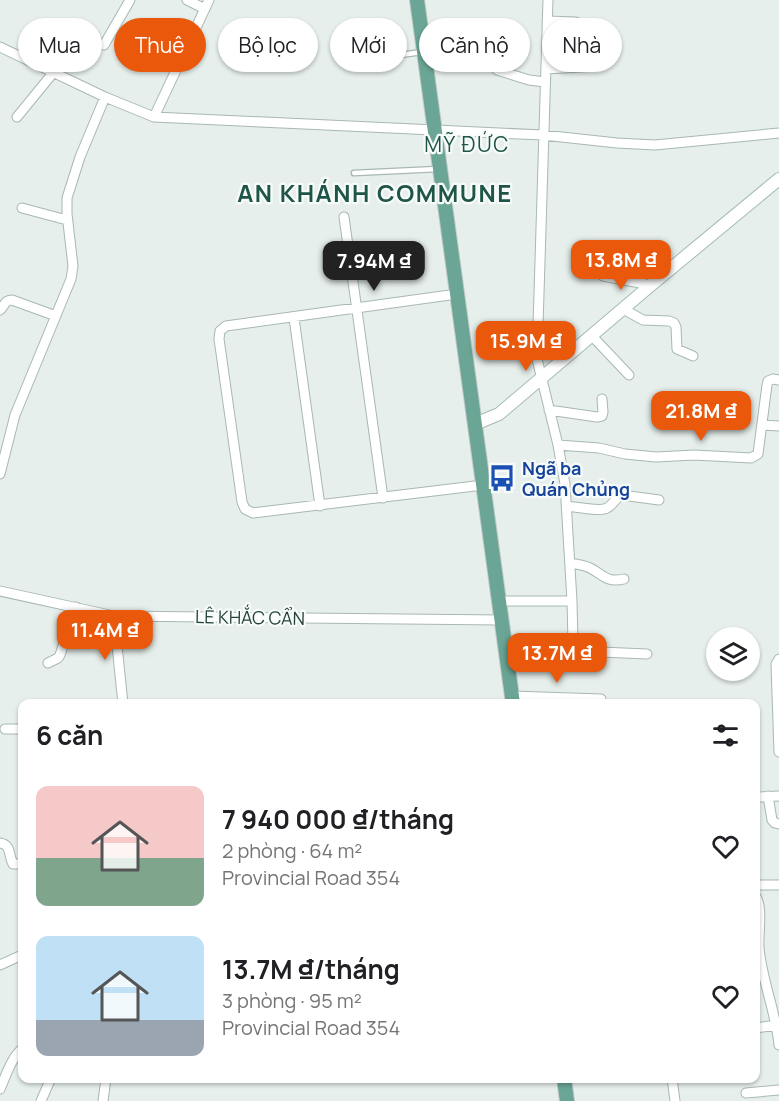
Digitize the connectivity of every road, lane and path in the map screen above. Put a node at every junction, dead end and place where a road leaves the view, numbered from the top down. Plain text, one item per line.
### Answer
1 (130, 0) edge
2 (187, 0) edge
3 (417, 0) edge
4 (548, 0) edge
5 (207, 4) edge
6 (419, 18) edge
7 (547, 18) edge
8 (104, 45) dead end
9 (0, 47) edge
10 (427, 72) edge
11 (503, 72) edge
12 (546, 72) edge
13 (53, 73) junction
14 (545, 82) junction
15 (105, 97) junction
16 (17, 117) dead end
17 (154, 117) junction
18 (436, 129) junction
19 (779, 133) edge
20 (543, 135) junction
21 (440, 169) junction
22 (354, 173) dead end
23 (779, 179) edge
24 (22, 208) dead end
25 (344, 217) dead end
26 (67, 220) junction
27 (628, 251) dead end
28 (670, 269) junction
29 (603, 276) dead end
30 (651, 285) junction
31 (457, 294) junction
32 (357, 308) junction
33 (623, 309) junction
34 (0, 310) edge
35 (56, 316) junction
36 (294, 318) junction
37 (592, 336) junction
38 (693, 356) dead end
39 (629, 375) dead end
40 (542, 378) junction
41 (779, 380) edge
42 (602, 399) dead end
43 (549, 410) junction
44 (475, 424) junction
45 (762, 425) junction
46 (779, 426) edge
47 (3, 444) edge
48 (558, 445) junction
49 (0, 474) edge
50 (483, 485) junction
51 (383, 498) junction
52 (659, 500) dead end
53 (320, 506) junction
54 (567, 506) junction
55 (570, 563) junction
56 (624, 579) dead end
57 (0, 591) edge
58 (499, 601) junction
59 (572, 601) junction
60 (76, 608) junction
61 (114, 616) junction
62 (502, 620) junction
63 (647, 654) dead end
64 (779, 659) edge
65 (48, 663) dead end
66 (122, 699) edge
67 (513, 699) edge
68 (5, 729) dead end
69 (18, 729) edge
70 (779, 752) edge
71 (768, 796) junction
72 (779, 796) edge
73 (760, 797) edge
74 (779, 824) edge
75 (0, 843) edge
76 (18, 864) edge
77 (760, 885) edge
78 (779, 885) edge
79 (760, 955) edge
80 (18, 957) edge
81 (0, 965) edge
82 (776, 1025) junction
83 (760, 1027) edge
84 (779, 1045) edge
85 (18, 1052) edge
86 (779, 1079) edge
87 (49, 1083) edge
88 (105, 1083) edge
89 (565, 1083) edge
90 (673, 1083) edge
91 (0, 1089) edge
92 (779, 1090) edge
93 (746, 1093) dead end
94 (41, 1101) edge
95 (103, 1101) edge
96 (567, 1101) edge
97 (675, 1101) edge

1 - 8 street
2 - 5 street
3 - 6 main road
4 - 7 street
5 - 17 street
9 - 13 street
10 - 18 main road
11 - 14 street
12 - 14 street
13 - 15 street
13 - 16 street
14 - 20 street
15 - 17 street
15 - 26 street
17 - 18 street
18 - 20 street
18 - 21 main road
19 - 20 street
20 - 40 street
21 - 22 lane
21 - 31 main road
23 - 28 main road
24 - 26 street
25 - 32 street
26 - 35 street
27 - 28 street
28 - 30 main road
29 - 30 street
30 - 33 main road
31 - 32 street
31 - 44 main road
32 - 36 street
32 - 51 street
33 - 37 main road
33 - 38 street
34 - 35 street
35 - 47 street
36 - 53 street
36 - 53 street
37 - 39 street
37 - 40 main road
40 - 43 street
40 - 44 main road
41 - 45 street
42 - 43 street
43 - 48 street
44 - 50 main road
45 - 46 street
45 - 48 street
47 - 49 street
48 - 54 street
50 - 51 street
50 - 58 main road
51 - 53 street
52 - 54 street
54 - 55 street
55 - 56 street
55 - 59 street
57 - 60 street, LÊ KHẮC CẨN
58 - 59 street
58 - 62 main road
59 - 63 street
60 - 61 street, LÊ KHẮC CẨN
60 - 65 street
61 - 62 street, LÊ KHẮC CẨN
61 - 66 street
62 - 67 main road
64 - 70 street
68 - 69 street
71 - 72 street
71 - 73 street
71 - 74 street
75 - 76 street
77 - 78 street
79 - 82 street
80 - 81 street
82 - 83 street
82 - 84 street
85 - 91 street
86 - 92 street
87 - 94 street
88 - 95 street
89 - 96 main road
90 - 97 street
92 - 93 street

